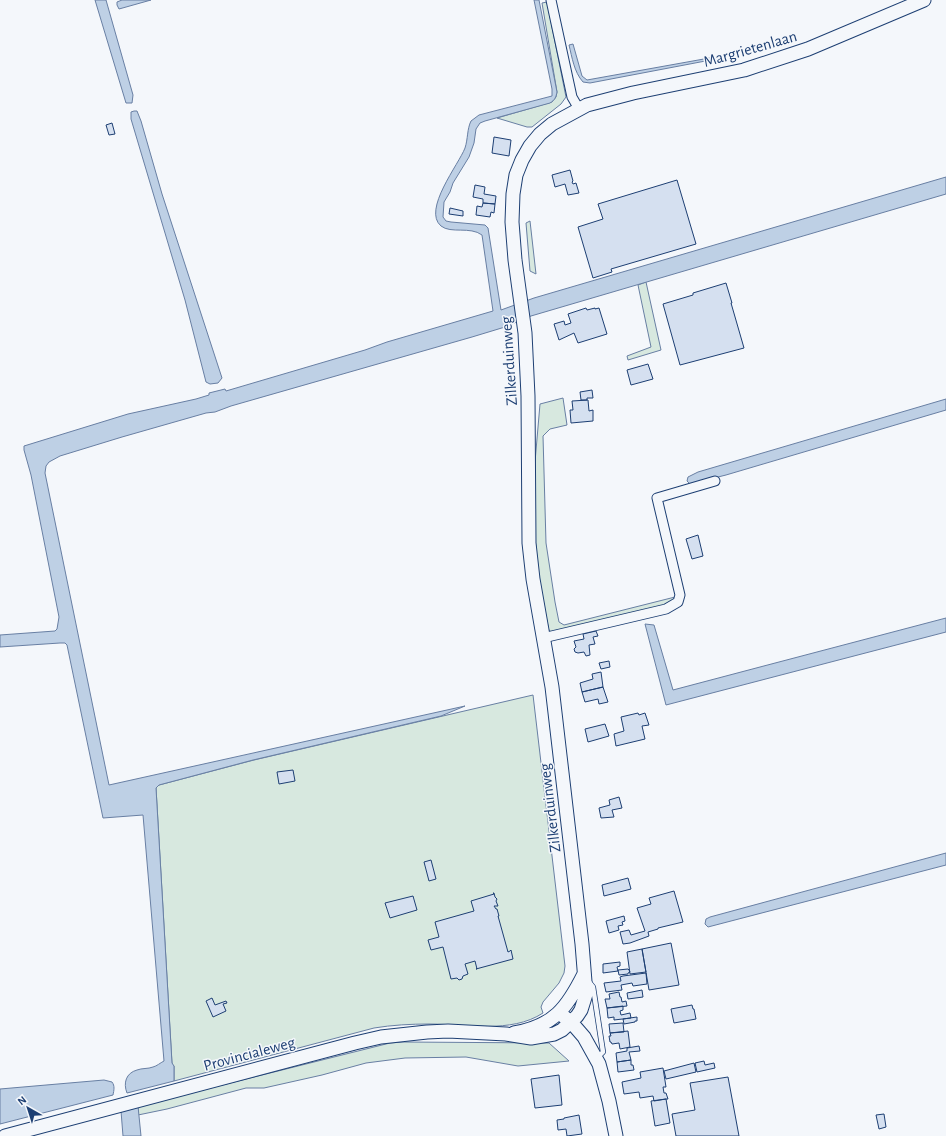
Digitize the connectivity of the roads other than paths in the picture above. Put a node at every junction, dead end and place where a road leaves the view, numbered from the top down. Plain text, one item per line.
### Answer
1 (551, 0) edge
2 (924, 0) edge
3 (579, 109) junction
4 (715, 481) dead end
5 (543, 638) junction
6 (584, 974) junction
7 (559, 1013) junction
8 (568, 1025) junction
9 (506, 1034) junction
10 (596, 1060) junction
11 (5, 1136) edge
12 (616, 1136) edge

1 - 3 street
2 - 3 main road, Margrietenlaan
3 - 5 main road, Zilkerduinweg
4 - 5 street
5 - 6 main road, Zilkerduinweg
6 - 7 main road
6 - 8 main road, Zilkerduinweg
6 - 10 lane, Zilkerduinweg
7 - 8 main road
7 - 9 main road, Provincialeweg
8 - 9 main road, Provincialeweg
8 - 10 main road
9 - 11 main road, Provincialeweg
10 - 12 main road

